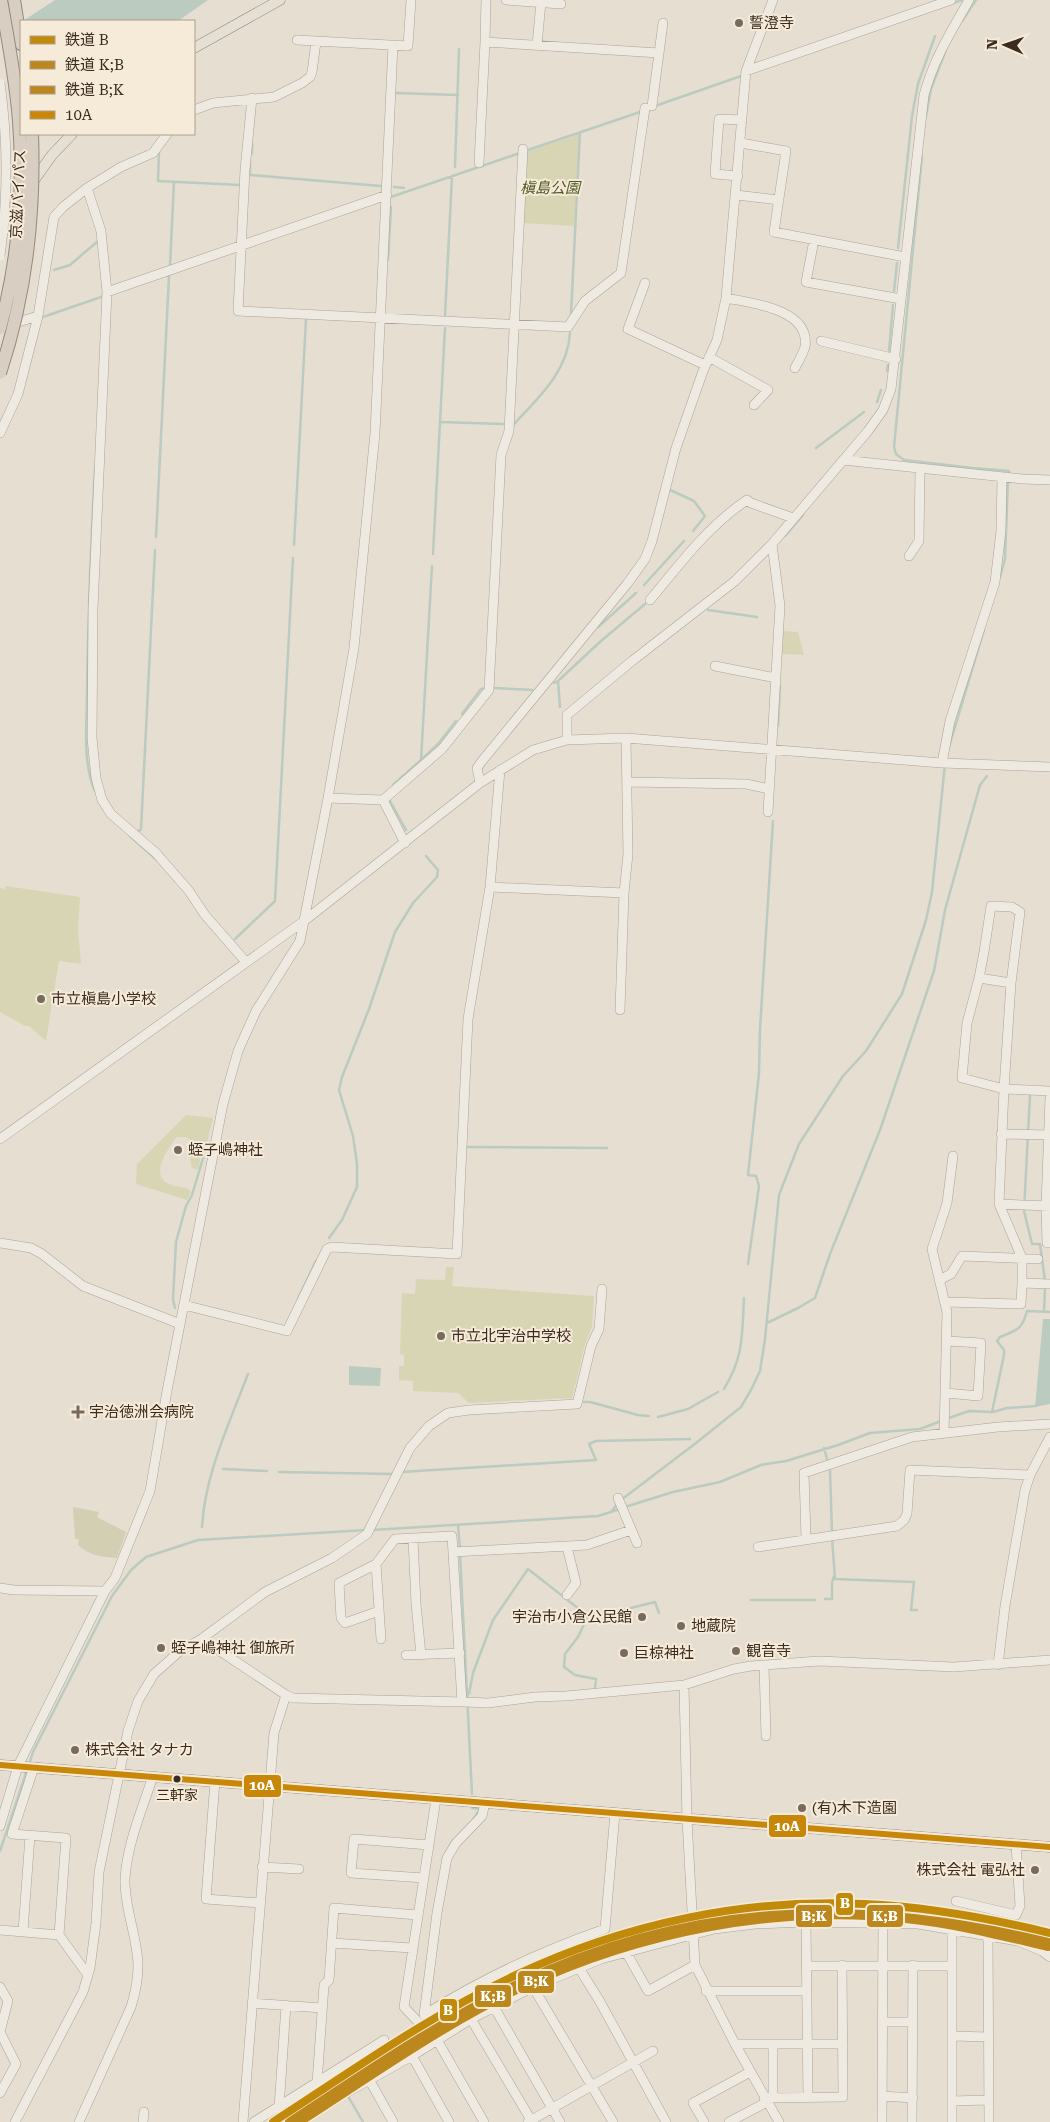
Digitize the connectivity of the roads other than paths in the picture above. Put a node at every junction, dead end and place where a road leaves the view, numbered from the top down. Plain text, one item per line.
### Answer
1 (1, 0) edge
2 (14, 0) edge
3 (280, 0) edge
4 (411, 0) edge
5 (486, 0) edge
6 (506, 0) edge
7 (772, 0) edge
8 (951, 0) edge
9 (969, 0) edge
10 (541, 2) junction
11 (561, 4) dead end
12 (663, 23) dead end
13 (20, 38) edge
14 (297, 40) dead end
15 (316, 42) junction
16 (485, 42) junction
17 (393, 45) junction
18 (537, 45) junction
19 (195, 47) edge
20 (659, 53) junction
21 (746, 70) junction
22 (0, 83) edge
23 (252, 98) junction
24 (195, 110) edge
25 (742, 120) junction
26 (32, 135) edge
27 (71, 135) edge
28 (166, 135) edge
29 (740, 143) junction
30 (523, 149) dead end
31 (479, 163) dead end
32 (738, 176) junction
33 (87, 188) junction
34 (387, 195) junction
35 (736, 195) junction
36 (779, 200) junction
37 (0, 226) edge
38 (814, 240) junction
39 (241, 247) junction
40 (0, 256) edge
41 (905, 256) junction
42 (645, 283) dead end
43 (107, 292) junction
44 (726, 298) junction
45 (901, 299) junction
46 (38, 316) junction
47 (381, 319) junction
48 (514, 325) junction
49 (0, 328) edge
50 (821, 341) dead end
51 (896, 359) junction
52 (707, 361) junction
53 (795, 368) dead end
54 (0, 373) edge
55 (754, 405) dead end
56 (0, 433) edge
57 (843, 460) junction
58 (920, 469) junction
59 (1002, 477) junction
60 (1050, 480) edge
61 (793, 518) junction
62 (772, 544) junction
63 (909, 556) dead end
64 (650, 600) dead end
65 (715, 666) dead end
66 (776, 678) junction
67 (626, 738) junction
68 (567, 740) junction
69 (772, 750) junction
70 (942, 763) junction
71 (1050, 767) edge
72 (500, 770) junction
73 (627, 782) junction
74 (480, 783) junction
75 (769, 788) junction
76 (328, 798) junction
77 (383, 800) junction
78 (768, 812) dead end
79 (405, 843) junction
80 (490, 886) junction
81 (624, 893) junction
82 (304, 920) junction
83 (246, 962) junction
84 (978, 978) junction
85 (1012, 983) junction
86 (620, 1010) dead end
87 (1004, 1089) junction
88 (1050, 1091) edge
89 (1050, 1098) edge
90 (1001, 1134) junction
91 (1049, 1135) edge
92 (0, 1139) edge
93 (953, 1156) dead end
94 (1048, 1172) edge
95 (999, 1204) junction
96 (1048, 1206) edge
97 (1050, 1242) edge
98 (0, 1243) edge
99 (1022, 1258) junction
100 (1038, 1259) dead end
101 (939, 1280) junction
102 (1022, 1283) junction
103 (1050, 1284) edge
104 (602, 1289) dead end
105 (946, 1302) junction
106 (184, 1305) junction
107 (180, 1324) junction
108 (947, 1341) junction
109 (946, 1393) junction
110 (1050, 1424) edge
111 (944, 1434) junction
112 (1050, 1437) edge
113 (1030, 1475) junction
114 (618, 1498) dead end
115 (631, 1530) junction
116 (413, 1539) junction
117 (806, 1539) junction
118 (637, 1543) dead end
119 (567, 1547) junction
120 (758, 1547) dead end
121 (453, 1552) junction
122 (376, 1564) junction
123 (0, 1588) edge
124 (105, 1591) junction
125 (567, 1595) dead end
126 (379, 1612) junction
127 (381, 1639) dead end
128 (200, 1640) junction
129 (421, 1654) junction
130 (460, 1654) junction
131 (406, 1656) dead end
132 (1050, 1660) edge
133 (764, 1665) junction
134 (998, 1665) junction
135 (684, 1685) junction
136 (286, 1695) junction
137 (466, 1702) junction
138 (766, 1736) dead end
139 (0, 1765) edge
140 (27, 1767) junction
141 (119, 1774) junction
142 (153, 1776) junction
143 (215, 1781) junction
144 (269, 1785) junction
145 (436, 1799) junction
146 (485, 1803) junction
147 (615, 1813) junction
148 (687, 1820) junction
149 (0, 1826) edge
150 (30, 1836) junction
151 (1016, 1844) junction
152 (429, 1845) junction
153 (1050, 1846) edge
154 (262, 1867) junction
155 (299, 1869) dead end
156 (424, 1878) junction
157 (956, 1901) dead end
158 (259, 1903) junction
159 (417, 1915) junction
160 (806, 1922) junction
161 (882, 1922) junction
162 (952, 1929) junction
163 (0, 1930) edge
164 (23, 1932) junction
165 (692, 1934) junction
166 (60, 1935) junction
167 (988, 1936) junction
168 (332, 1943) junction
169 (412, 1948) junction
170 (626, 1952) junction
171 (1050, 1957) edge
172 (842, 1965) junction
173 (882, 1965) junction
174 (913, 1965) junction
175 (695, 1966) junction
176 (807, 1966) junction
177 (952, 1966) junction
178 (579, 1968) junction
179 (88, 1975) junction
180 (0, 1987) edge
181 (533, 1987) junction
182 (706, 1991) junction
183 (808, 1991) junction
184 (252, 2003) junction
185 (286, 2005) junction
186 (494, 2007) junction
187 (322, 2008) junction
188 (471, 2019) junction
189 (882, 2022) junction
190 (913, 2022) junction
191 (421, 2025) tunnel mouth
192 (427, 2035) tunnel mouth
193 (952, 2036) junction
194 (988, 2037) junction
195 (384, 2040) dead end
196 (435, 2041) junction
197 (735, 2044) junction
198 (773, 2044) junction
199 (808, 2044) junction
200 (843, 2044) junction
201 (653, 2052) dead end
202 (412, 2056) junction
203 (632, 2062) junction
204 (750, 2072) junction
205 (370, 2081) junction
206 (317, 2083) junction
207 (592, 2086) junction
208 (0, 2093) edge
209 (346, 2093) dead end
210 (882, 2096) junction
211 (808, 2097) junction
212 (913, 2098) junction
213 (768, 2099) junction
214 (988, 2100) junction
215 (952, 2101) junction
216 (279, 2108) junction
217 (552, 2108) junction
218 (530, 2121) edge
219 (15, 2122) edge
220 (79, 2122) edge
221 (243, 2122) edge
222 (254, 2122) edge
223 (393, 2122) edge
224 (449, 2122) edge
225 (484, 2122) edge
226 (560, 2122) edge
227 (613, 2122) edge
228 (666, 2122) edge
229 (704, 2122) edge
230 (729, 2122) edge
231 (779, 2122) edge
232 (882, 2122) edge
233 (912, 2122) edge
234 (952, 2122) edge
235 (989, 2122) edge

1 - 49 highway, 京滋バイパス, bridge
2 - 13 highway
3 - 19 main road
4 - 17 street
5 - 16 street
6 - 10 street
7 - 21 street
8 - 21 street
9 - 41 street
10 - 11 street
10 - 18 street
12 - 20 street
14 - 15 street
15 - 17 street
15 - 23 street
16 - 18 street
16 - 31 street
17 - 34 street
18 - 20 street
20 - 48 street
21 - 25 street
22 - 40 street, bridge
23 - 24 street
23 - 39 street
25 - 29 street
25 - 32 street
26 - 54 highway, 京滋バイパス, bridge
27 - 37 main road
28 - 33 street
29 - 32 street
29 - 36 street
30 - 48 street
32 - 35 street
33 - 43 street
33 - 46 street
34 - 39 street
34 - 47 street
35 - 36 street
35 - 44 street
36 - 38 street
38 - 41 street
38 - 45 street
39 - 43 street
39 - 47 street
41 - 45 street
42 - 52 street
43 - 83 street
44 - 52 street
44 - 53 street
45 - 51 street
46 - 49 street
46 - 56 street
47 - 48 street
47 - 76 street
48 - 77 street
50 - 51 street
51 - 57 street
52 - 55 street
52 - 74 street
57 - 58 street
57 - 61 street
58 - 59 street
58 - 63 street
59 - 60 street
59 - 70 street
61 - 62 street
61 - 64 street
62 - 66 street
62 - 68 street
65 - 66 street
66 - 69 street
67 - 68 street
67 - 69 street
67 - 73 street
68 - 72 street
69 - 70 street
69 - 75 street
70 - 71 street
72 - 74 street
72 - 80 street
73 - 75 street
73 - 81 street
74 - 79 street
75 - 78 street
76 - 77 street
76 - 82 street
77 - 79 street
79 - 82 street
80 - 81 street
80 - 106 street
81 - 86 street
82 - 83 street
82 - 106 street
83 - 92 street
84 - 85 street
84 - 85 street
84 - 87 street
85 - 87 street
87 - 88 street
87 - 90 street
89 - 91 street
90 - 91 street
90 - 95 street
91 - 94 street
93 - 101 street
94 - 96 street
95 - 96 street
95 - 99 street
96 - 97 street
98 - 107 street
99 - 100 street
99 - 101 street
99 - 102 street
101 - 105 street
102 - 103 street
102 - 105 street
104 - 128 street
105 - 108 street
106 - 107 street
107 - 124 street
108 - 109 street
108 - 109 street
109 - 111 street
110 - 111 street
111 - 117 street
112 - 113 street
113 - 117 street
113 - 134 street
114 - 115 street
115 - 118 street
115 - 119 street
116 - 121 street
116 - 122 street
116 - 129 street
117 - 120 street
119 - 121 street
119 - 125 street
121 - 130 street
122 - 126 street
122 - 126 street
123 - 124 street
124 - 140 street
126 - 127 street
128 - 136 street
128 - 141 street
129 - 130 street
129 - 131 street
130 - 137 street
132 - 134 street
133 - 134 street
133 - 135 street
133 - 138 street
135 - 137 street
135 - 148 street
136 - 137 street
136 - 144 street
139 - 140 main road
140 - 141 main road
140 - 149 street
140 - 150 street
141 - 142 main road
141 - 179 street
142 - 143 main road
142 - 220 street
143 - 144 main road
143 - 158 street
144 - 145 main road
144 - 154 street
145 - 146 main road
145 - 152 street
146 - 147 main road
146 - 147 street
147 - 148 main road
148 - 151 main road
148 - 165 street
150 - 164 street
150 - 166 street
151 - 153 main road
151 - 157 street
152 - 156 street
152 - 156 street
154 - 155 street
154 - 158 street
156 - 159 street
158 - 184 street
159 - 168 street
159 - 169 street
160 - 161 street
160 - 165 street
160 - 176 street
161 - 162 street
161 - 173 street
162 - 167 street
162 - 177 street
163 - 164 street
164 - 166 street
165 - 170 street
165 - 175 street
166 - 179 street
167 - 171 street
167 - 194 street
168 - 169 street
168 - 187 street
169 - 191 street
170 - 175 street
170 - 178 street
172 - 173 street
172 - 176 street
172 - 200 street
173 - 174 street
173 - 189 street
174 - 177 street
174 - 190 street
175 - 182 street
176 - 183 street
177 - 193 street
178 - 181 street
178 - 203 street
179 - 219 street
180 - 208 street
181 - 186 street
181 - 207 street
182 - 183 street
182 - 197 street
183 - 199 street
184 - 185 street
184 - 221 street
185 - 187 street
185 - 216 street
186 - 188 street
186 - 217 street
187 - 206 street
188 - 196 street
188 - 218 street
189 - 190 street
189 - 210 street
190 - 212 street
192 - 196 street
193 - 194 street
193 - 215 street
194 - 214 street
195 - 206 street
196 - 202 street
196 - 225 street
197 - 198 street
197 - 204 street
198 - 199 street
198 - 213 street
199 - 200 street
199 - 211 street
200 - 211 street
201 - 203 street
202 - 205 street
202 - 224 street
203 - 207 street
203 - 228 street
204 - 213 street
204 - 229 street
205 - 209 street
205 - 223 street
206 - 216 street
207 - 217 street
207 - 227 street
210 - 212 street
210 - 232 street
211 - 213 street
212 - 233 street
213 - 230 street
213 - 231 street
214 - 215 street
214 - 235 street
215 - 234 street
216 - 222 street
217 - 218 street
217 - 226 street

